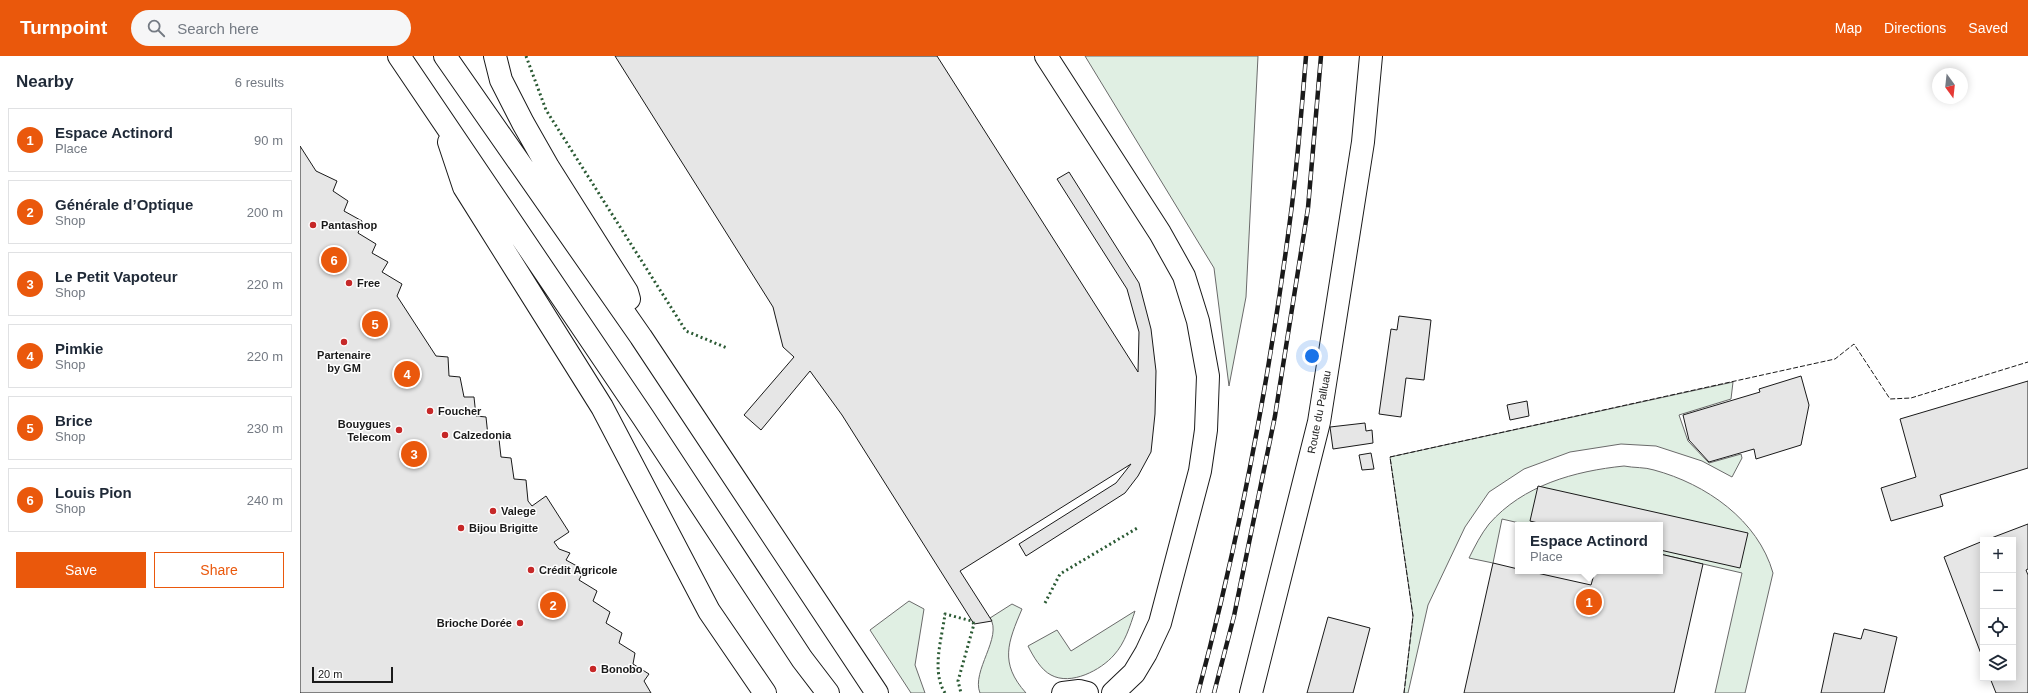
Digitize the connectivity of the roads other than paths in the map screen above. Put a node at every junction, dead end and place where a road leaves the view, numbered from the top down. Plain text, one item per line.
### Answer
1 (399, 56) edge
2 (445, 56) edge
3 (495, 56) edge
4 (1046, 56) edge
5 (1371, 56) edge
6 (438, 112) junction
7 (641, 337) junction
8 (765, 693) edge
9 (828, 693) edge
10 (877, 693) edge
11 (1063, 693) edge
12 (1087, 693) edge
13 (1113, 693) edge
14 (1252, 693) edge

1 - 6 main road
2 - 7 main road
3 - 7 main road
4 - 13 main road
5 - 14 main road, Route du Palluau
6 - 8 main road
6 - 9 main road
7 - 10 main road
11 - 12 main road

